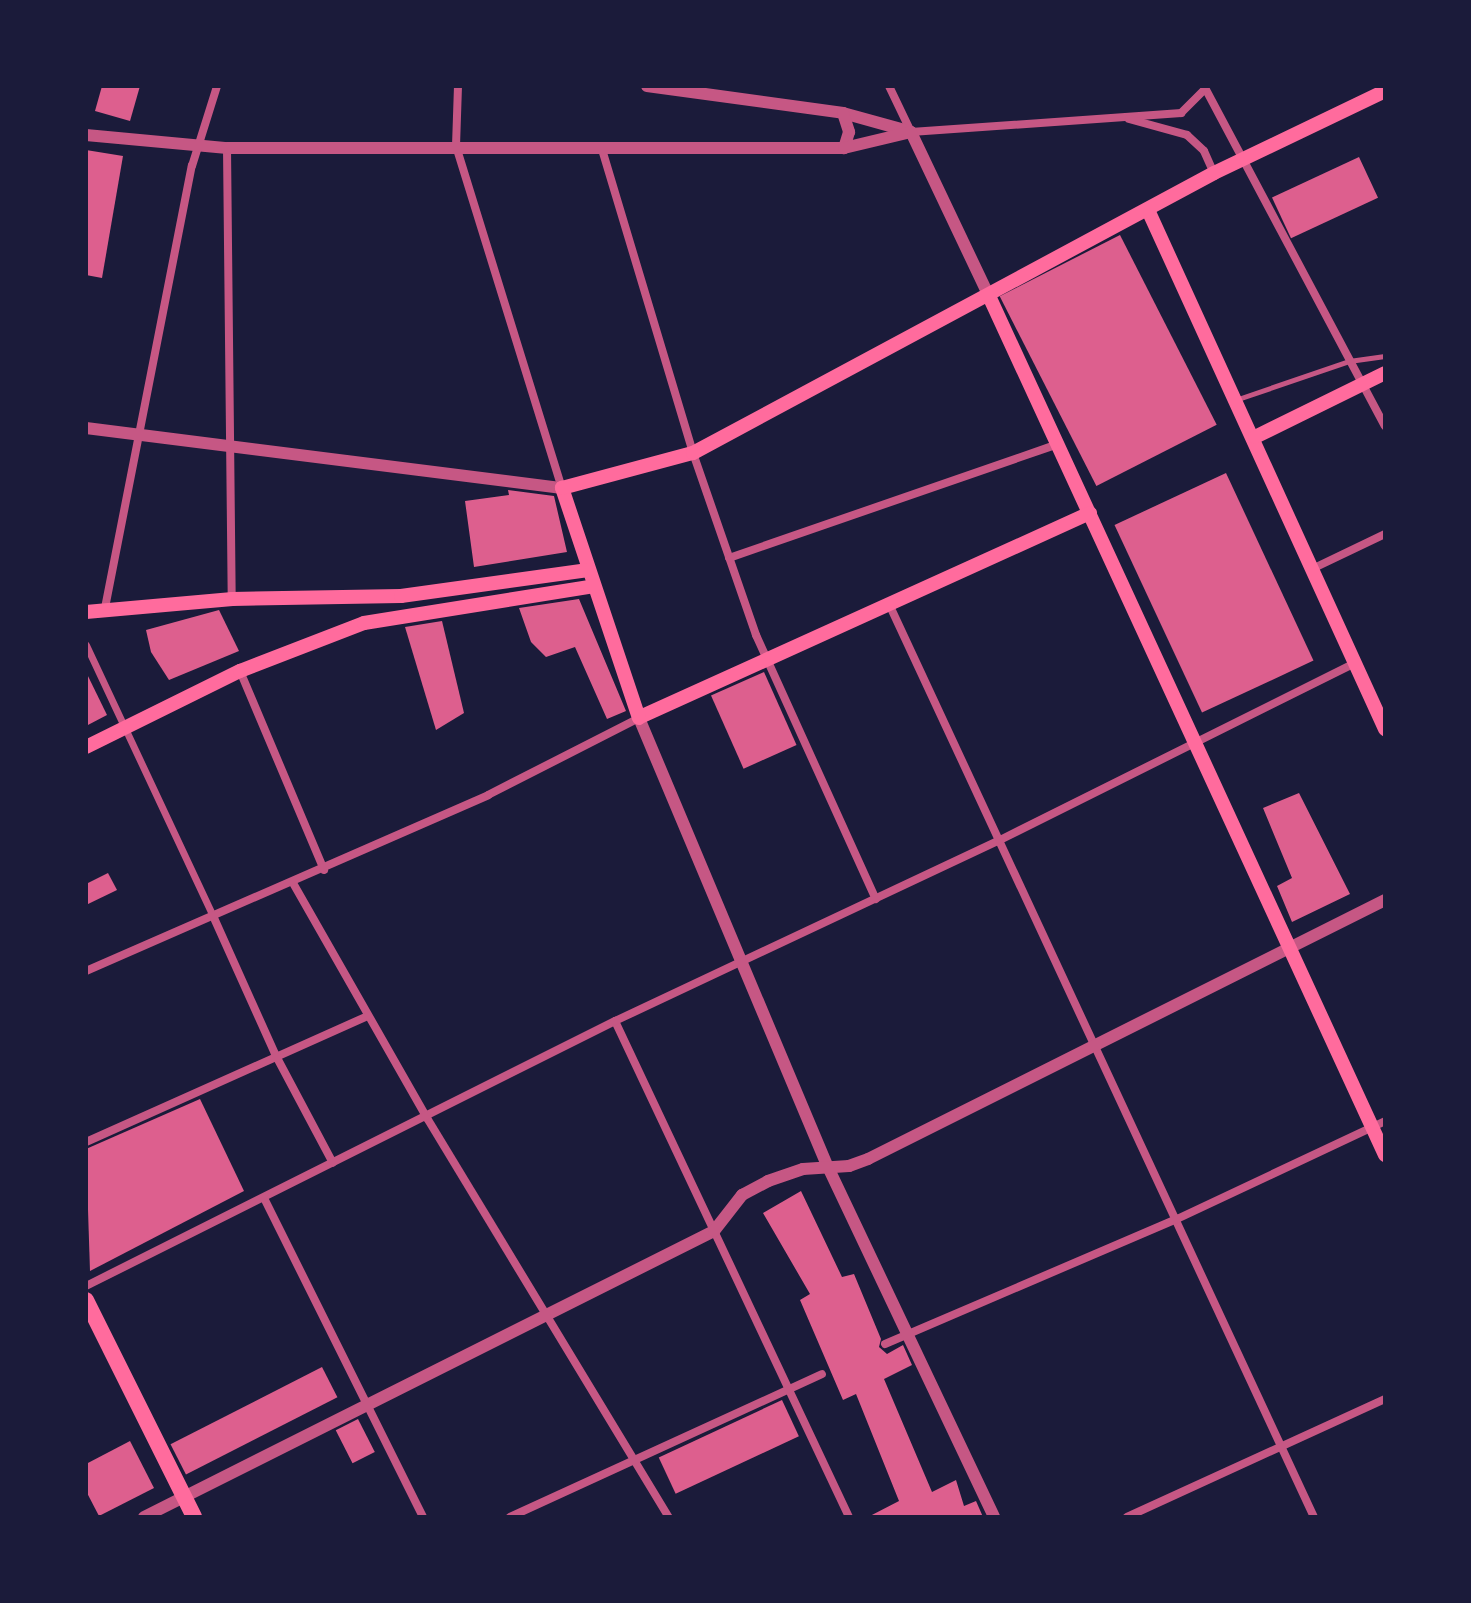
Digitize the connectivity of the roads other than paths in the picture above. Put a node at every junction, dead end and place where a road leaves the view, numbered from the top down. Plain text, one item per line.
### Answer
1 (217, 86) edge
2 (458, 86) edge
3 (653, 86) edge
4 (889, 86) edge
5 (1205, 87) edge
6 (1385, 91) edge
7 (843, 113) junction
8 (1121, 117) junction
9 (911, 132) junction
10 (86, 135) edge
11 (200, 146) junction
12 (456, 146) junction
13 (601, 146) junction
14 (227, 148) junction
15 (844, 148) junction
16 (1244, 160) junction
17 (1214, 173) junction
18 (1148, 210) junction
19 (989, 296) junction
20 (1385, 356) edge
21 (1349, 361) junction
22 (1385, 373) edge
23 (1364, 388) junction
24 (1237, 400) junction
25 (1385, 426) edge
26 (86, 428) edge
27 (140, 437) junction
28 (1255, 437) junction
29 (1059, 444) junction
30 (230, 448) junction
31 (693, 453) junction
32 (562, 488) junction
33 (1090, 513) junction
34 (1385, 534) edge
35 (729, 558) junction
36 (1314, 568) junction
37 (588, 570) junction
38 (594, 586) junction
39 (232, 599) junction
40 (889, 604) junction
41 (86, 612) edge
42 (103, 614) junction
43 (86, 645) edge
44 (766, 662) junction
45 (1355, 663) junction
46 (240, 671) junction
47 (639, 718) junction
48 (121, 728) junction
49 (1385, 729) edge
50 (1194, 745) junction
51 (86, 747) edge
52 (1000, 840) junction
53 (324, 870) junction
54 (293, 883) junction
55 (876, 899) junction
56 (1385, 900) edge
57 (214, 918) junction
58 (1288, 947) junction
59 (744, 963) junction
60 (86, 971) edge
61 (368, 1016) junction
62 (615, 1021) junction
63 (1094, 1043) junction
64 (275, 1054) junction
65 (427, 1118) junction
66 (1378, 1124) edge
67 (86, 1142) edge
68 (1385, 1155) edge
69 (333, 1163) junction
70 (828, 1167) junction
71 (264, 1198) junction
72 (1177, 1219) junction
73 (714, 1231) junction
74 (86, 1286) edge
75 (86, 1300) edge
76 (547, 1312) junction
77 (910, 1332) junction
78 (885, 1344) dead end
79 (822, 1374) dead end
80 (790, 1389) junction
81 (1385, 1399) edge
82 (366, 1402) junction
83 (1281, 1445) junction
84 (634, 1458) junction
85 (184, 1495) junction
86 (144, 1517) edge
87 (183, 1517) edge
88 (194, 1517) edge
89 (423, 1517) edge
90 (510, 1517) edge
91 (669, 1517) edge
92 (849, 1517) edge
93 (994, 1517) edge
94 (1127, 1517) edge
95 (1314, 1517) edge

1 - 11 street
2 - 12 street
3 - 7 street
4 - 9 street
5 - 8 street
5 - 16 street
6 - 16 main road
7 - 9 street
7 - 15 street
8 - 9 street
8 - 17 street
9 - 15 street
9 - 19 street
10 - 11 street
11 - 14 street
11 - 27 street
12 - 13 street
12 - 14 street
12 - 32 street
13 - 15 street
13 - 31 street
14 - 30 street
16 - 17 main road
16 - 21 street
17 - 18 main road
18 - 19 main road
18 - 24 main road
19 - 29 main road
19 - 31 main road
20 - 21 lane
21 - 23 street
21 - 24 lane
22 - 23 main road
23 - 25 street
23 - 28 main road
24 - 28 main road
26 - 27 street
27 - 30 street
27 - 42 street
28 - 36 main road
29 - 33 main road
29 - 35 street
30 - 32 street
30 - 39 street
31 - 32 main road
31 - 35 street
32 - 37 main road
33 - 40 main road
33 - 50 main road
34 - 36 street
35 - 44 street
36 - 45 main road
37 - 38 main road
37 - 39 main road
38 - 46 main road
38 - 47 main road
39 - 42 main road
40 - 44 main road
40 - 52 street
41 - 42 main road
43 - 48 street
44 - 47 main road
44 - 55 street
45 - 49 main road
45 - 50 street
46 - 48 main road
46 - 53 street
47 - 53 street
47 - 59 street
48 - 51 main road
48 - 57 street
50 - 52 street
50 - 58 main road
52 - 55 street
52 - 63 street
53 - 54 street
54 - 57 street
54 - 61 street
55 - 59 street
56 - 58 street
57 - 60 street
57 - 64 street
58 - 63 street
58 - 66 main road
59 - 62 street
59 - 70 street
61 - 64 street
61 - 65 street
62 - 65 street
62 - 73 street
63 - 70 street
63 - 72 street
64 - 67 street
64 - 69 street
65 - 69 street
65 - 76 street
66 - 68 main road
66 - 72 street
69 - 71 street
70 - 73 street
70 - 77 street
71 - 74 street
71 - 82 street
72 - 77 street
72 - 83 street
73 - 76 street
73 - 80 street
75 - 85 main road
76 - 82 street
76 - 84 street
77 - 78 street
77 - 93 street
79 - 80 street
80 - 84 street
80 - 92 street
81 - 83 street
82 - 85 street
82 - 89 street
83 - 94 street
83 - 95 street
84 - 90 street
84 - 91 street
85 - 86 street
85 - 87 street
85 - 88 main road

